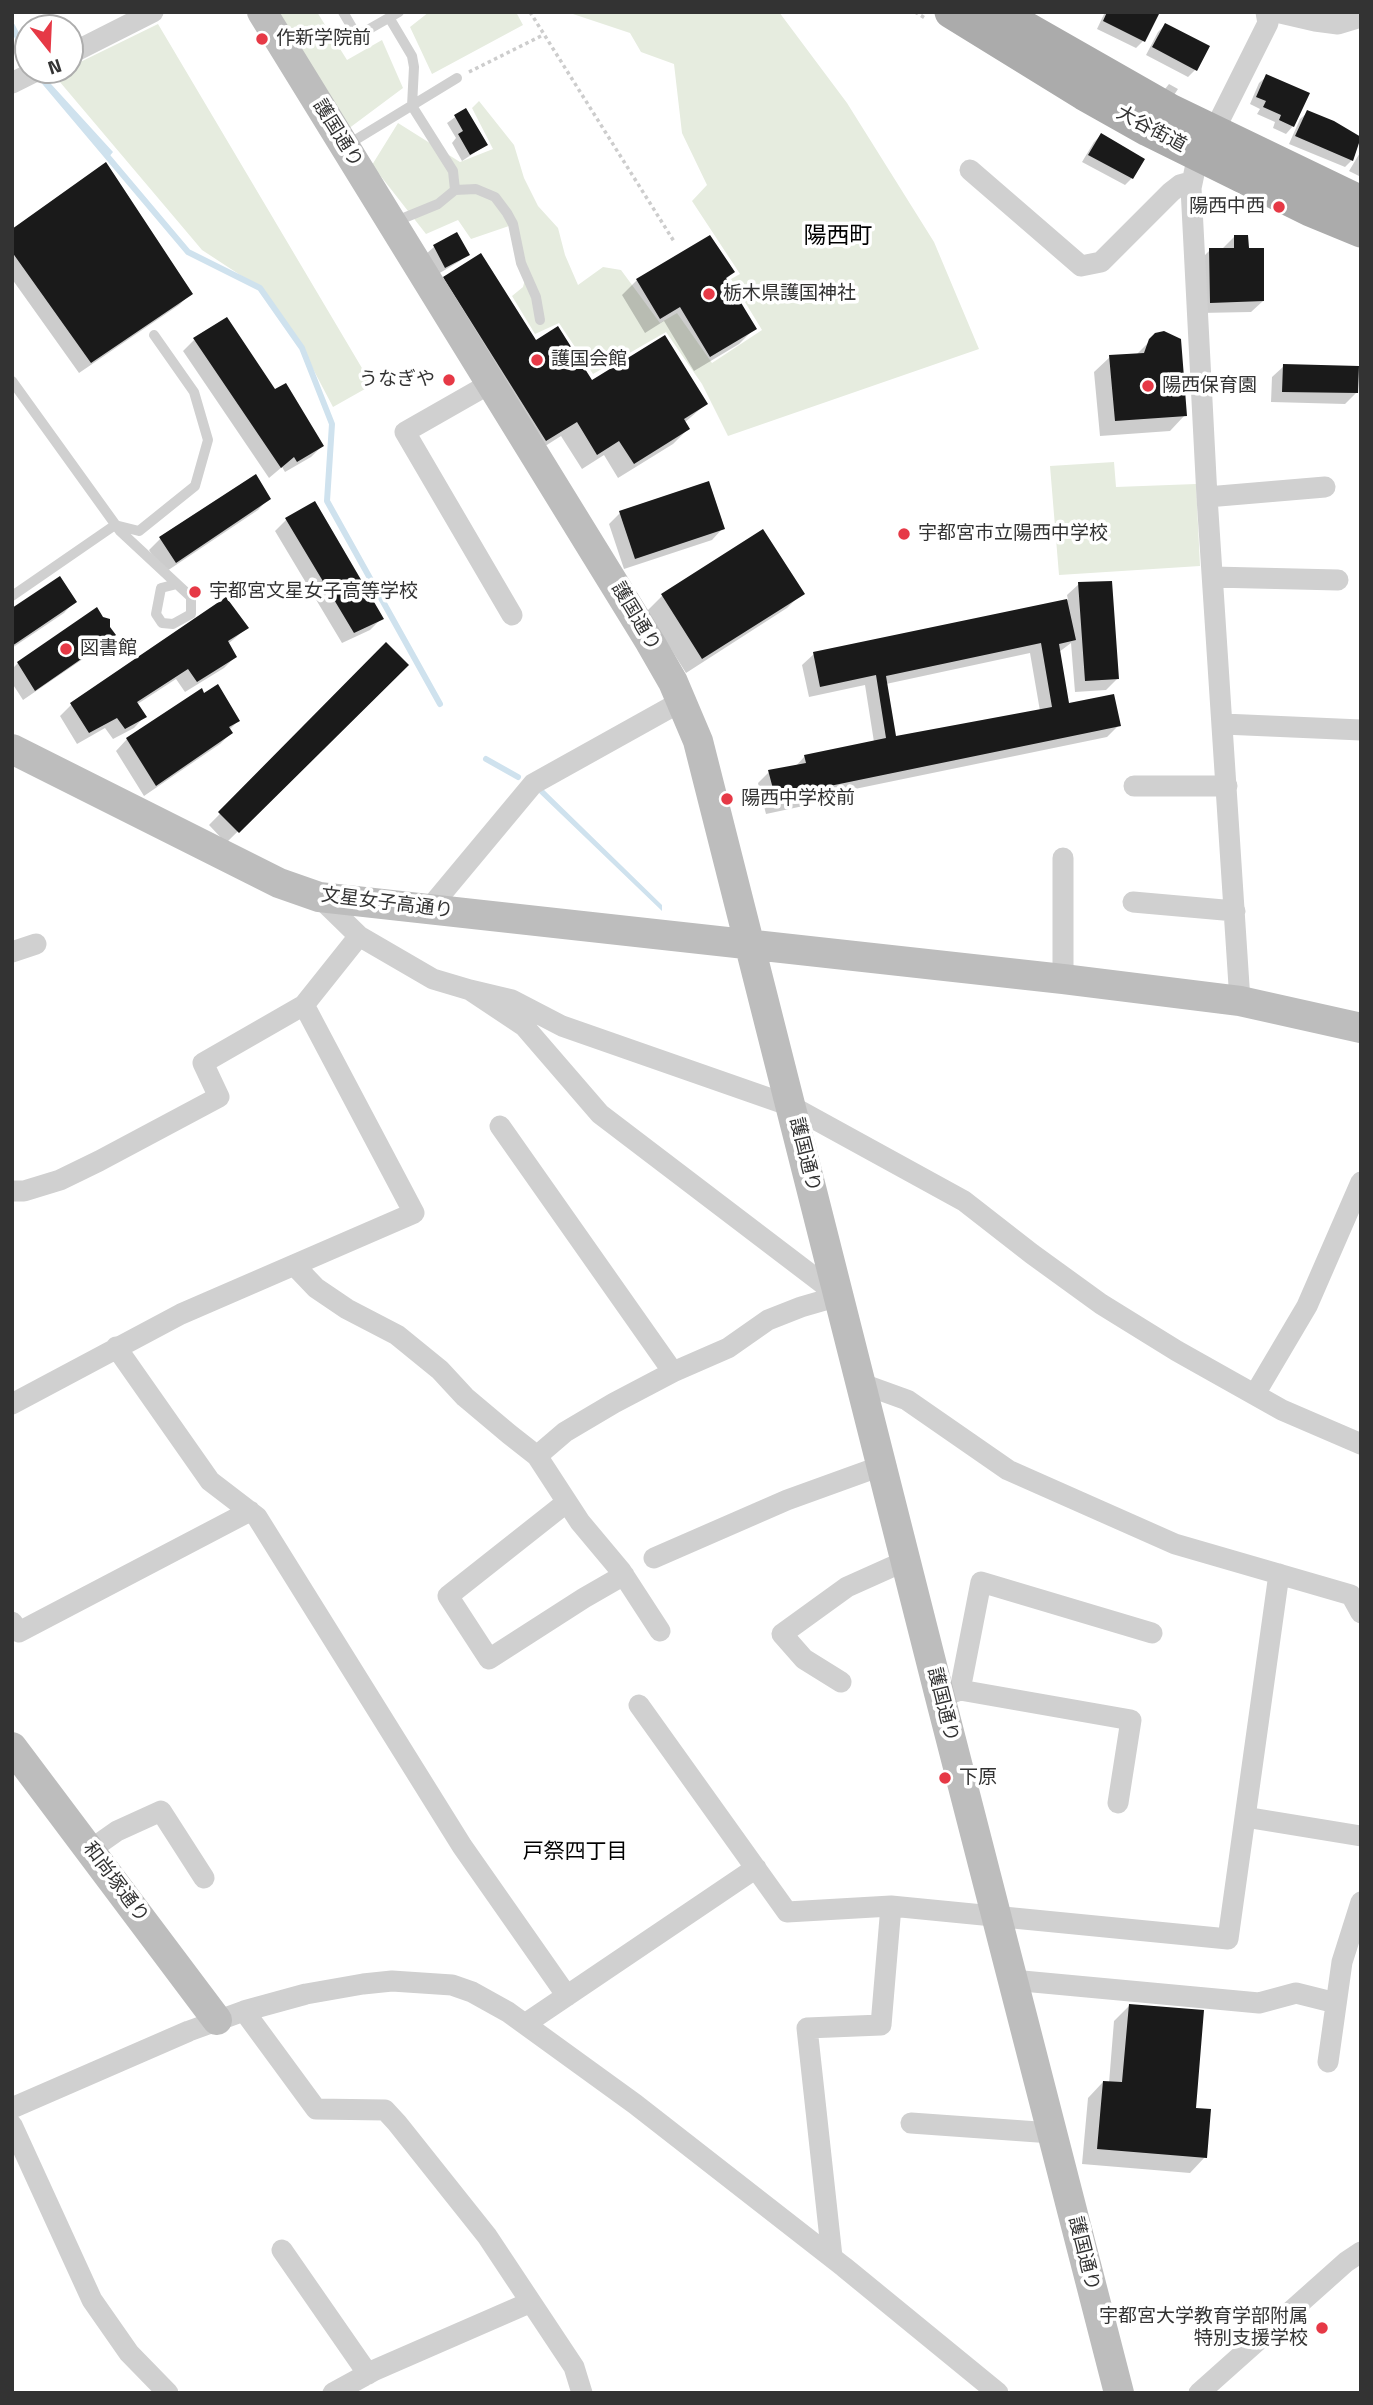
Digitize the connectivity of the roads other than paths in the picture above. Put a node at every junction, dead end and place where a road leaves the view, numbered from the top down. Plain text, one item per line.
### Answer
1 (153, 12) edge
2 (262, 12) edge
3 (343, 12) edge
4 (950, 12) edge
5 (998, 12) edge
6 (1266, 12) edge
7 (1276, 12) edge
8 (394, 15) edge
9 (1361, 17) edge
10 (84, 47) edge
11 (457, 78) road end
12 (412, 106) junction
13 (345, 146) junction
14 (1202, 157) junction
15 (970, 170) dead end
16 (455, 190) junction
17 (1361, 202) edge
18 (392, 223) junction
19 (1361, 231) edge
20 (540, 320) dead end
21 (154, 335) dead end
22 (12, 381) edge
23 (491, 383) junction
24 (1325, 487) dead end
25 (1207, 497) junction
26 (115, 525) junction
27 (1213, 577) junction
28 (1338, 580) dead end
29 (177, 584) dead end
30 (12, 596) edge
31 (512, 615) dead end
32 (682, 701) junction
33 (1223, 724) junction
34 (1361, 730) edge
35 (12, 749) edge
36 (1134, 786) dead end
37 (1227, 786) junction
38 (1063, 858) dead end
39 (319, 897) junction
40 (1133, 902) dead end
41 (428, 910) junction
42 (1235, 911) junction
43 (359, 936) junction
44 (36, 944) dead end
45 (752, 946) junction
46 (12, 952) edge
47 (1063, 979) junction
48 (470, 990) junction
49 (1240, 1001) junction
50 (304, 1005) junction
51 (1361, 1028) edge
52 (791, 1106) junction
53 (500, 1126) dead end
54 (1361, 1182) edge
55 (12, 1191) edge
56 (294, 1265) junction
57 (839, 1296) junction
58 (116, 1348) junction
59 (673, 1372) junction
60 (860, 1383) junction
61 (1255, 1394) junction
62 (12, 1404) edge
63 (1361, 1444) edge
64 (537, 1456) junction
65 (881, 1466) junction
66 (567, 1502) junction
67 (250, 1511) junction
68 (654, 1558) dead end
69 (905, 1561) junction
70 (1279, 1574) junction
71 (624, 1575) junction
72 (1361, 1613) edge
73 (12, 1622) edge
74 (660, 1631) dead end
75 (1152, 1633) dead end
76 (841, 1682) dead end
77 (950, 1693) junction
78 (639, 1705) dead end
79 (12, 1747) edge
80 (1118, 1803) dead end
81 (1245, 1817) junction
82 (1361, 1836) edge
83 (90, 1850) junction
84 (756, 1868) junction
85 (204, 1878) dead end
86 (1361, 1902) edge
87 (891, 1906) junction
88 (995, 1915) junction
89 (1012, 1980) junction
90 (567, 1996) junction
91 (1336, 2003) junction
92 (230, 2015) junction
93 (524, 2024) junction
94 (1328, 2062) dead end
95 (12, 2108) edge
96 (911, 2123) dead end
97 (12, 2125) edge
98 (1052, 2133) junction
99 (282, 2250) dead end
100 (1361, 2252) edge
101 (832, 2257) junction
102 (531, 2302) junction
103 (368, 2374) junction
104 (168, 2393) edge
105 (333, 2393) edge
106 (582, 2393) edge
107 (998, 2393) edge
108 (1119, 2393) edge
109 (1199, 2393) edge

1 - 10 street
2 - 13 street, 護国通り
3 - 8 lane
4 - 14 main road, 大谷街道
5 - 14 main road, 大谷街道
6 - 14 street
7 - 9 street
8 - 12 lane
11 - 12 lane
12 - 13 lane
12 - 16 lane
13 - 18 street, 護国通り
14 - 15 street
14 - 17 main road, 大谷街道
14 - 19 main road, 大谷街道
14 - 25 street
16 - 18 lane
16 - 20 lane
18 - 23 street, 護国通り
21 - 26 lane
22 - 26 lane
23 - 31 street
23 - 32 street, 護国通り
24 - 25 street
25 - 27 street
26 - 29 lane
26 - 30 lane
27 - 28 street
27 - 33 street
32 - 41 street
32 - 45 street, 護国通り
33 - 34 street
33 - 37 street
35 - 39 street, 文星女子高通り
36 - 37 street
37 - 42 street
38 - 47 street
39 - 41 street, 文星女子高通り
39 - 43 street
40 - 42 street
41 - 45 street, 文星女子高通り
42 - 49 street
43 - 48 street
43 - 50 street
44 - 46 street
45 - 47 street, 文星女子高通り
45 - 52 street, 護国通り
47 - 49 street, 文星女子高通り
48 - 52 street
48 - 57 street
49 - 51 street, 文星女子高通り
50 - 55 street
50 - 56 street
52 - 57 street, 護国通り
52 - 61 street
53 - 59 street
54 - 61 street
56 - 58 street
56 - 64 street
57 - 59 street
57 - 60 street, 護国通り
58 - 62 street
58 - 67 street
59 - 64 street
60 - 65 street, 護国通り
60 - 70 street
61 - 63 street
64 - 66 street
65 - 68 street
65 - 69 street, 護国通り
66 - 71 street
66 - 71 street
67 - 73 street
67 - 90 street
69 - 76 street
69 - 77 street, 護国通り
70 - 72 street
70 - 81 street
71 - 74 street
75 - 77 street
77 - 80 street
77 - 88 street, 護国通り
78 - 84 street
79 - 83 street, 和尚塚通り
81 - 82 street
81 - 88 street
83 - 85 street
83 - 92 street, 和尚塚通り
84 - 87 street
84 - 90 street
86 - 91 street
87 - 88 street
87 - 101 street
88 - 89 street, 護国通り
89 - 91 street
89 - 98 street, 護国通り
90 - 93 street
91 - 94 street
92 - 93 street
92 - 95 street
92 - 102 street
93 - 101 street
96 - 98 street
97 - 104 street
98 - 108 street, 護国通り
99 - 103 street
100 - 109 street
101 - 107 street
102 - 103 street
102 - 106 street
103 - 105 street

